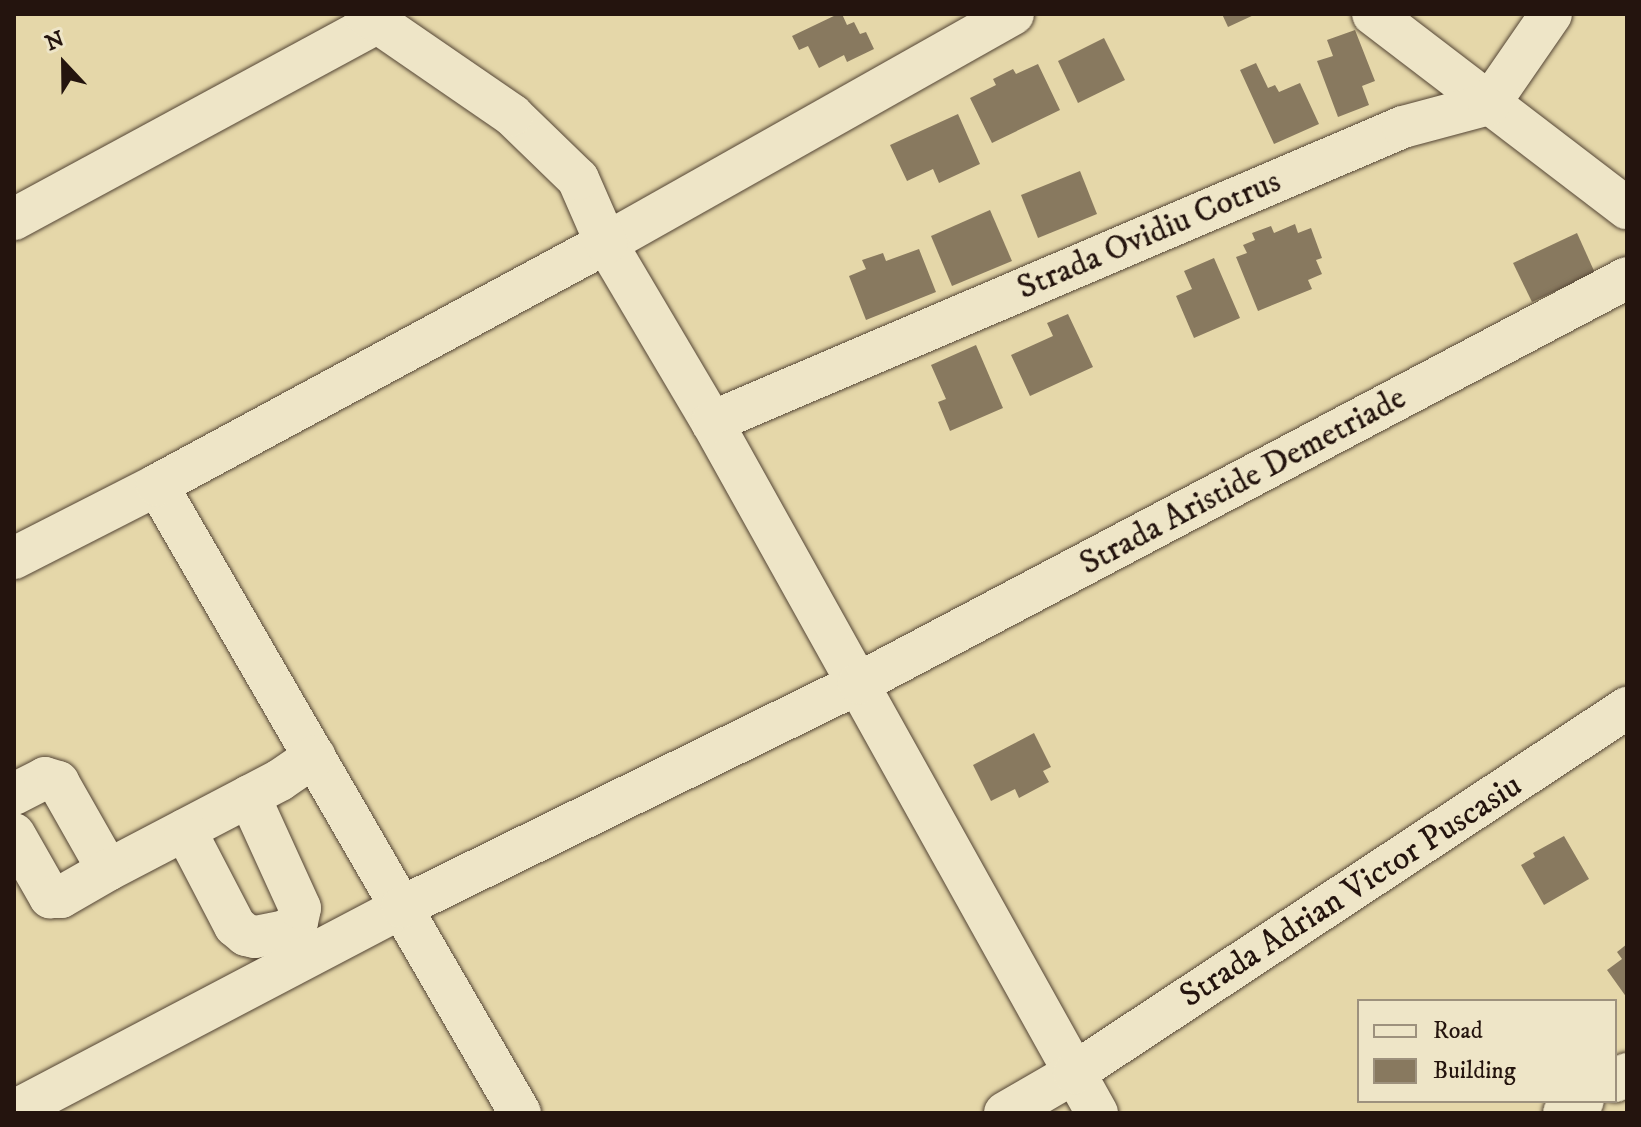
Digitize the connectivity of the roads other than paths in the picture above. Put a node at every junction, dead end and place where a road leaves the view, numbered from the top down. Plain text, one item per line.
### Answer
1 (1013, 14) edge
2 (1373, 14) edge
3 (1551, 14) edge
4 (370, 19) edge
5 (1489, 104) junction
6 (1627, 208) edge
7 (14, 219) edge
8 (606, 243) junction
9 (1627, 278) edge
10 (712, 422) junction
11 (157, 485) junction
12 (14, 558) edge
13 (859, 683) junction
14 (1627, 708) edge
15 (315, 756) junction
16 (14, 794) edge
17 (249, 796) junction
18 (185, 830) junction
19 (14, 834) edge
20 (108, 870) junction
21 (402, 907) junction
22 (1074, 1073) junction
23 (14, 1111) edge
24 (520, 1113) edge
25 (1005, 1113) edge
26 (1097, 1113) edge

1 - 8 street
2 - 5 street
3 - 5 street
4 - 7 street
4 - 8 street
5 - 6 street
5 - 10 street, Strada Ovidiu Cotrus
8 - 10 street
8 - 11 street
9 - 13 street, Strada Aristide Demetriade
10 - 13 street
11 - 12 street
11 - 15 street
13 - 21 street, Strada Aristide Demetriade
13 - 22 street
14 - 22 street, Strada Adrian Victor Puscasiu
15 - 17 street
15 - 21 street
16 - 20 street
17 - 18 street
17 - 18 street
18 - 20 street
19 - 20 street
21 - 23 street, Strada Aristide Demetriade
21 - 24 street
22 - 25 street, Strada Adrian Victor Puscasiu
22 - 26 street

